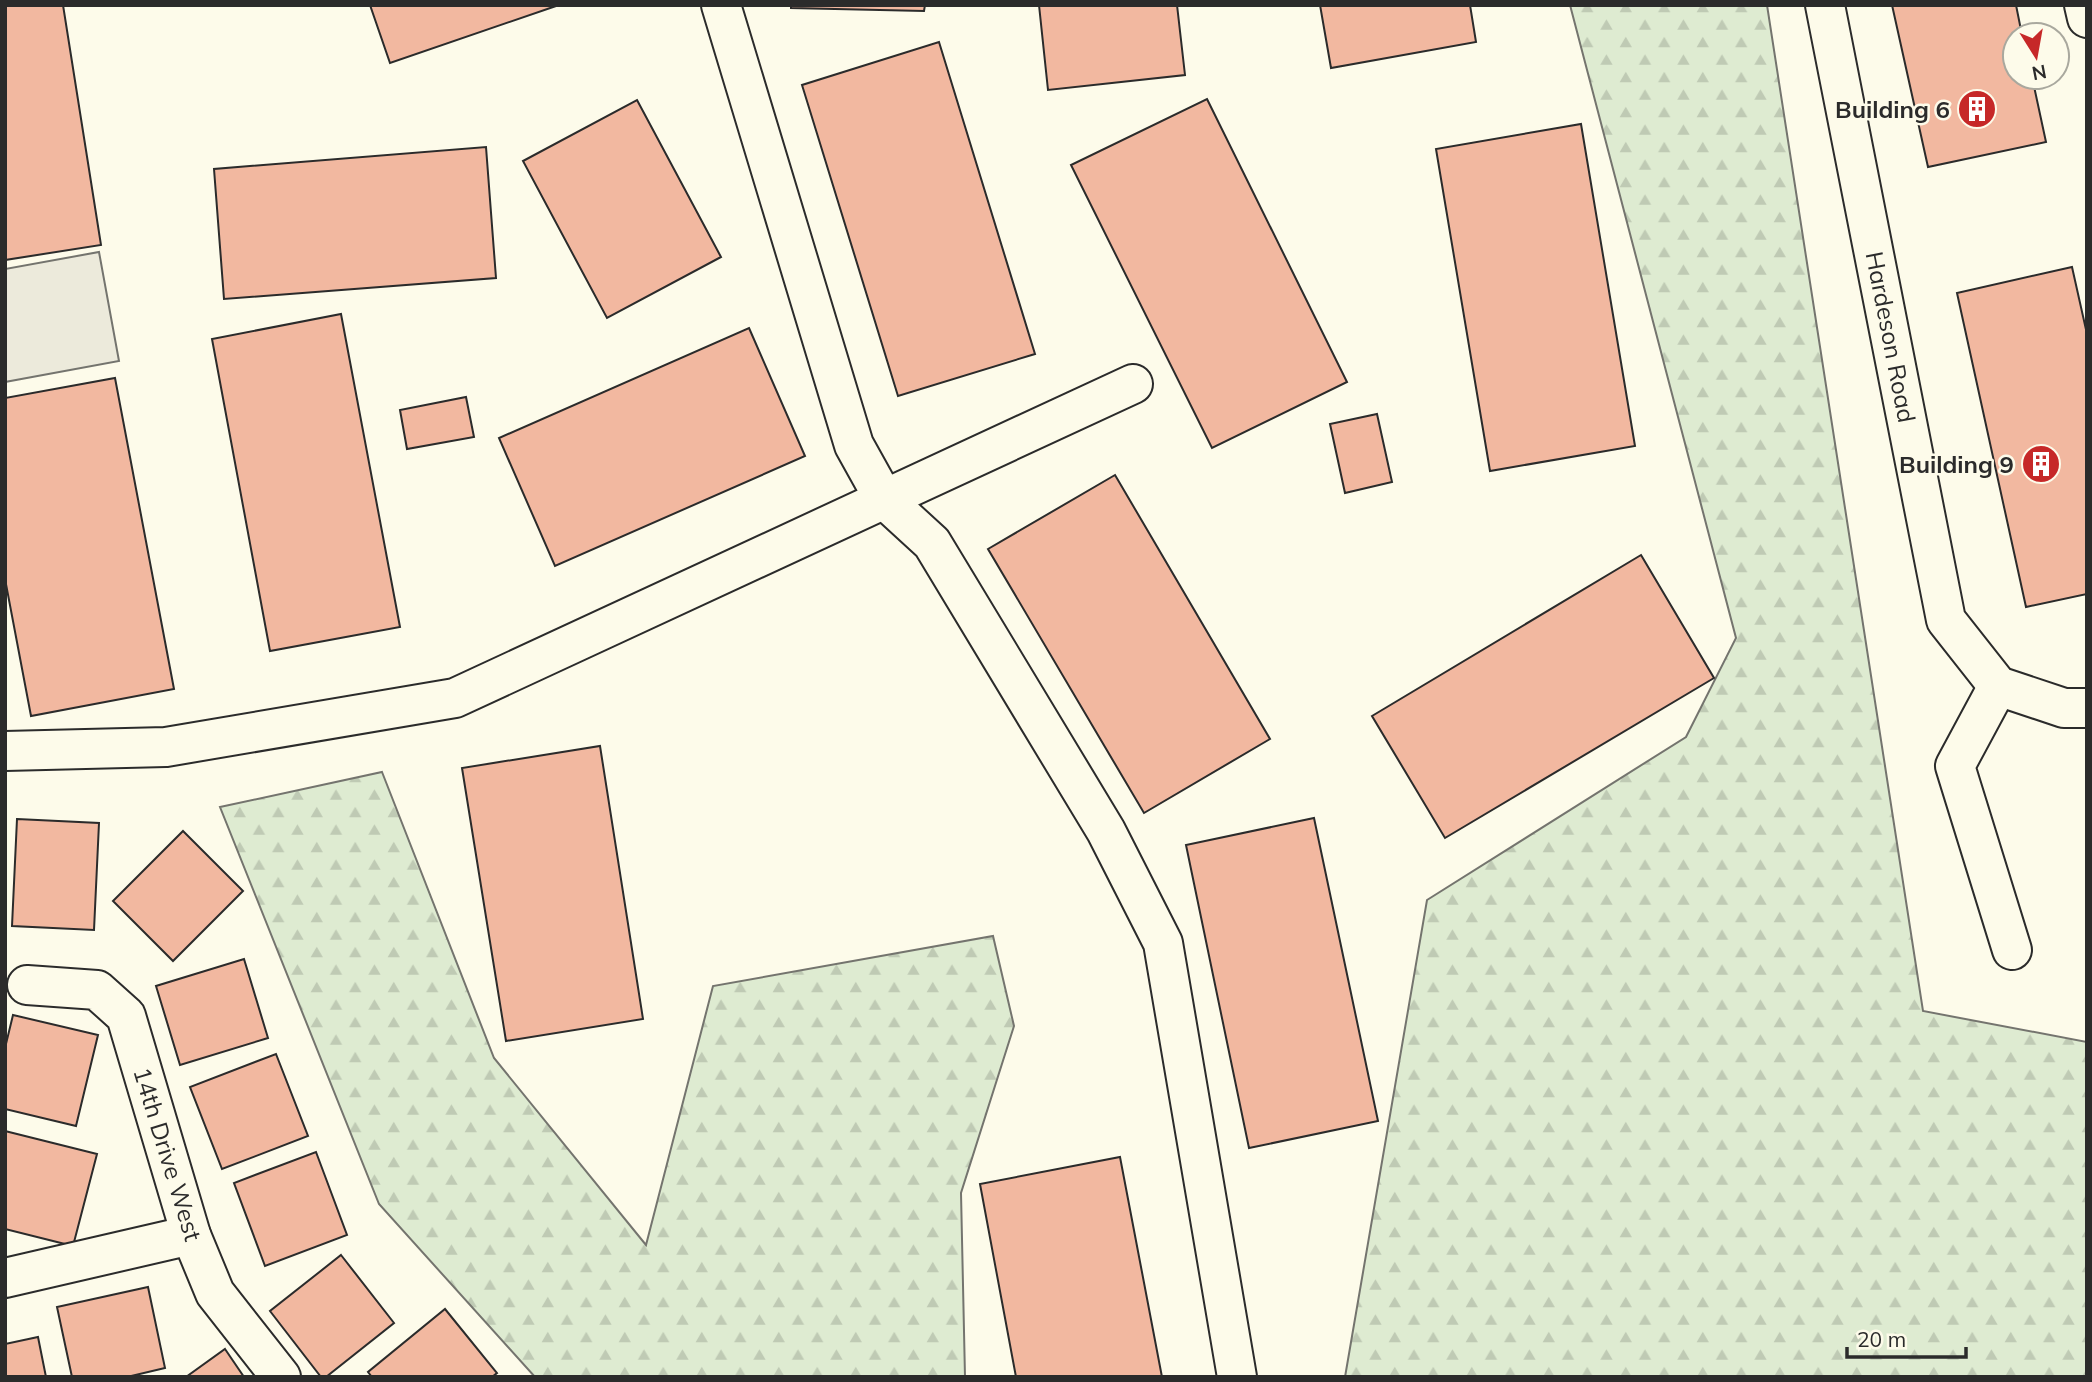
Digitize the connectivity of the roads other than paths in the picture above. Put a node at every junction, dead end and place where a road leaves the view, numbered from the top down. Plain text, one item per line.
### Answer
1 (721, 5) edge
2 (1825, 5) edge
3 (2084, 5) edge
4 (2087, 18) edge
5 (1133, 384) dead end
6 (884, 499) junction
7 (1998, 686) junction
8 (2087, 708) edge
9 (5, 751) edge
10 (2012, 950) dead end
11 (27, 985) dead end
12 (191, 1235) junction
13 (5, 1278) edge
14 (281, 1377) edge
15 (1237, 1377) edge

1 - 6 street
2 - 7 street, Hardeson Road
3 - 4 street
5 - 6 street
6 - 9 street
6 - 15 street
7 - 8 street
7 - 10 street
11 - 12 street, 14th Drive West
12 - 13 street
12 - 14 street, 14th Drive West

